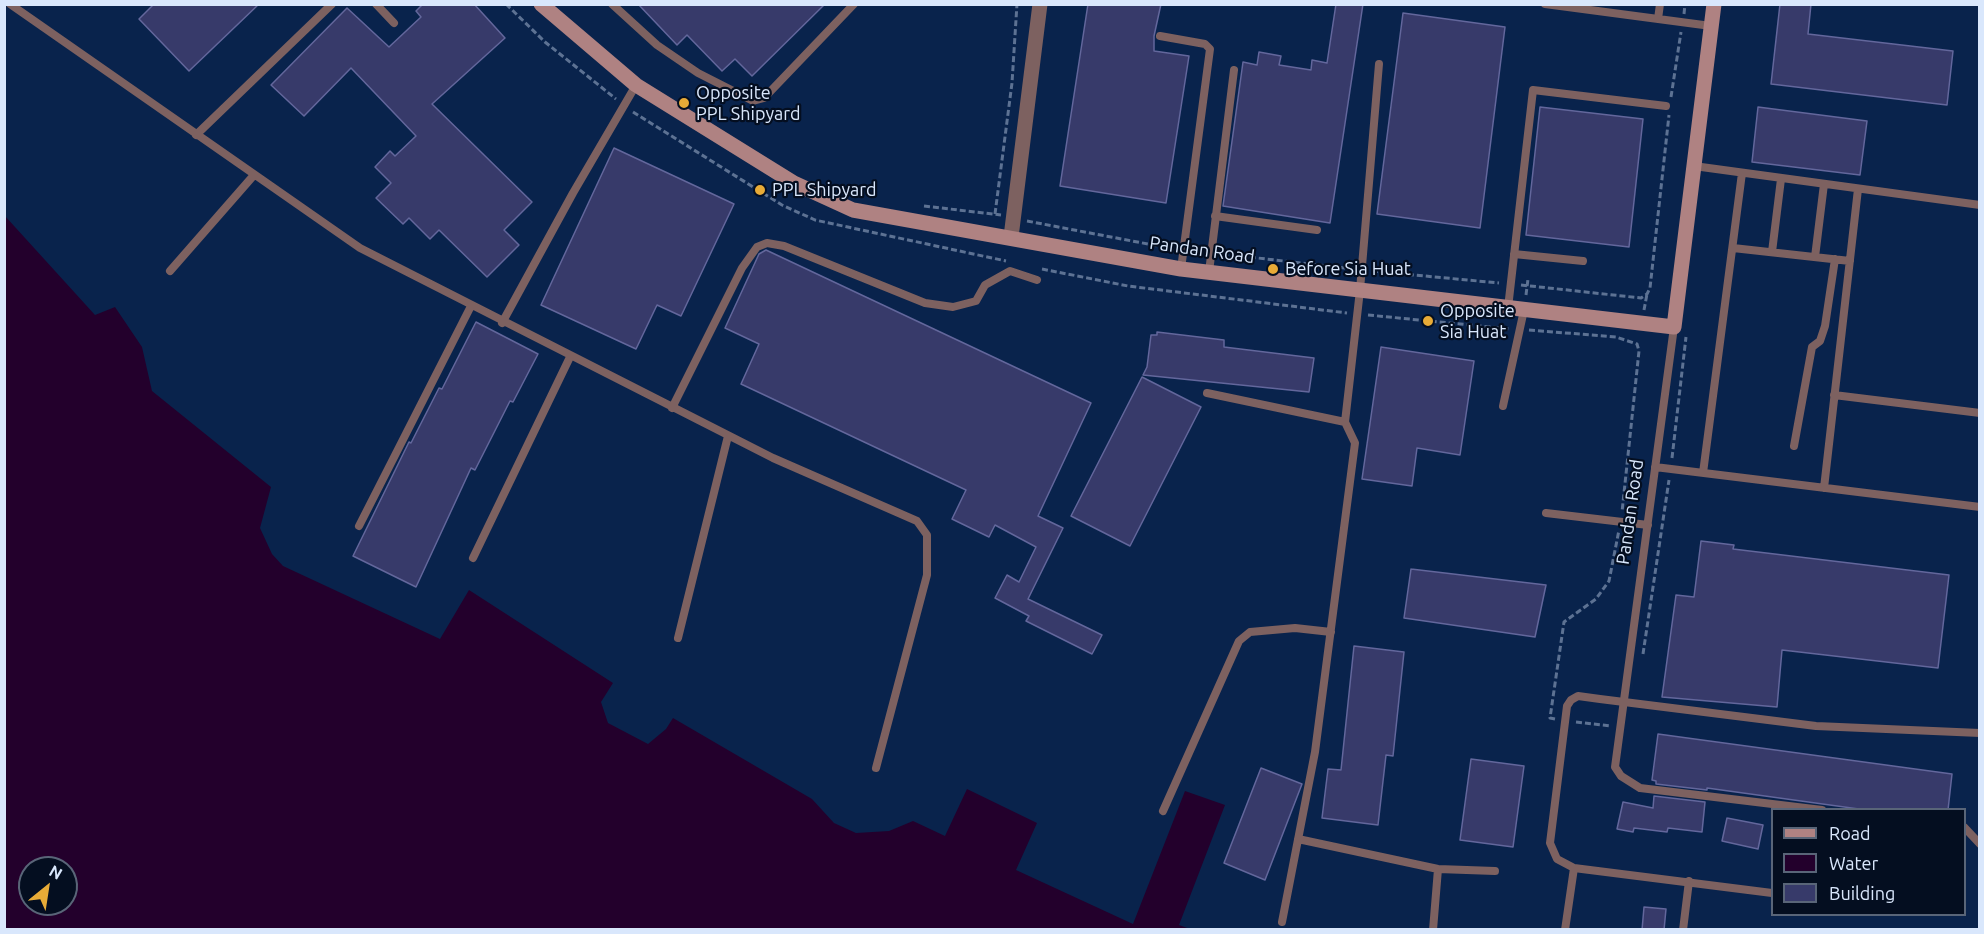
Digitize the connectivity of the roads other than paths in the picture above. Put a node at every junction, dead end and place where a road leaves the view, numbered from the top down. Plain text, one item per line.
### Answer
1 (10, 4) edge
2 (332, 4) edge
3 (376, 4) edge
4 (541, 4) edge
5 (612, 4) edge
6 (854, 4) edge
7 (1040, 4) edge
8 (1545, 4) edge
9 (1660, 4) edge
10 (1714, 4) edge
11 (1658, 19) junction
12 (394, 23) dead end
13 (1711, 26) junction
14 (1160, 36) dead end
15 (1379, 64) dead end
16 (1234, 70) dead end
17 (636, 85) junction
18 (1666, 106) dead end
19 (196, 135) junction
20 (1694, 166) junction
21 (1742, 173) junction
22 (254, 175) junction
23 (1781, 179) junction
24 (1824, 184) junction
25 (1858, 189) junction
26 (1980, 205) edge
27 (1215, 216) junction
28 (1317, 230) dead end
29 (1011, 237) junction
30 (1733, 248) junction
31 (1772, 252) junction
32 (1514, 254) junction
33 (1815, 257) junction
34 (1835, 260) junction
35 (1583, 261) dead end
36 (1850, 261) junction
37 (1181, 269) junction
38 (170, 271) dead end
39 (1209, 273) junction
40 (1037, 280) dead end
41 (1360, 290) junction
42 (471, 306) junction
43 (1508, 308) junction
44 (1524, 310) junction
45 (502, 323) junction
46 (1680, 329) junction
47 (570, 357) junction
48 (1207, 393) dead end
49 (1834, 395) junction
50 (1503, 406) dead end
51 (672, 408) junction
52 (1980, 413) edge
53 (1345, 422) junction
54 (728, 436) junction
55 (1794, 446) dead end
56 (1655, 467) junction
57 (1703, 473) junction
58 (1824, 488) junction
59 (1980, 507) edge
60 (1546, 513) dead end
61 (1648, 525) junction
62 (359, 526) dead end
63 (473, 558) dead end
64 (1331, 632) junction
65 (678, 638) dead end
66 (1622, 701) junction
67 (1980, 733) edge
68 (876, 768) dead end
69 (1807, 808) edge
70 (1163, 811) dead end
71 (1966, 828) edge
72 (1298, 839) junction
73 (1980, 844) edge
74 (1574, 868) junction
75 (1438, 869) junction
76 (1495, 871) dead end
77 (1689, 881) junction
78 (1771, 893) edge
79 (1282, 922) dead end
80 (1433, 930) edge
81 (1565, 930) edge
82 (1683, 930) edge

1 - 19 lane
2 - 19 lane
3 - 12 lane
4 - 17 street, Pandan Road
5 - 6 lane
7 - 29 street
8 - 11 lane
9 - 11 lane
10 - 13 street, Pandan Road
11 - 13 lane
13 - 20 street, Pandan Road
14 - 37 lane
15 - 41 lane
16 - 27 lane
17 - 29 street, Pandan Road
17 - 45 lane
18 - 32 lane
19 - 22 lane
20 - 21 lane
20 - 46 street, Pandan Road
21 - 23 lane
21 - 30 lane
22 - 38 lane
22 - 42 lane
23 - 24 lane
23 - 31 lane
24 - 25 lane
24 - 33 lane
25 - 26 lane
25 - 36 lane
27 - 28 lane
27 - 39 lane
29 - 37 street, Pandan Road
30 - 31 lane
30 - 57 lane
31 - 33 lane
32 - 35 lane
32 - 43 lane
33 - 34 lane
34 - 36 lane
34 - 55 lane
36 - 49 lane
37 - 39 street, Pandan Road
39 - 41 street, Pandan Road
40 - 51 lane
41 - 43 street, Pandan Road
41 - 53 lane
42 - 45 lane
42 - 62 lane
43 - 44 street, Pandan Road
44 - 46 street, Pandan Road
44 - 50 lane
45 - 47 lane
46 - 56 lane, Pandan Road
47 - 51 lane
47 - 63 lane
48 - 53 lane
49 - 52 lane
49 - 58 lane
51 - 54 lane
53 - 64 lane
54 - 65 lane
54 - 68 lane
56 - 57 lane
56 - 61 lane, Pandan Road
57 - 58 lane
58 - 59 lane
60 - 61 lane
61 - 66 lane, Pandan Road
64 - 70 lane
64 - 72 lane
66 - 67 lane
66 - 69 lane, Pandan Road
66 - 74 lane
71 - 73 lane
72 - 75 lane
72 - 79 lane
74 - 77 lane
74 - 81 lane
75 - 76 lane
75 - 80 lane
77 - 78 lane
77 - 82 lane

